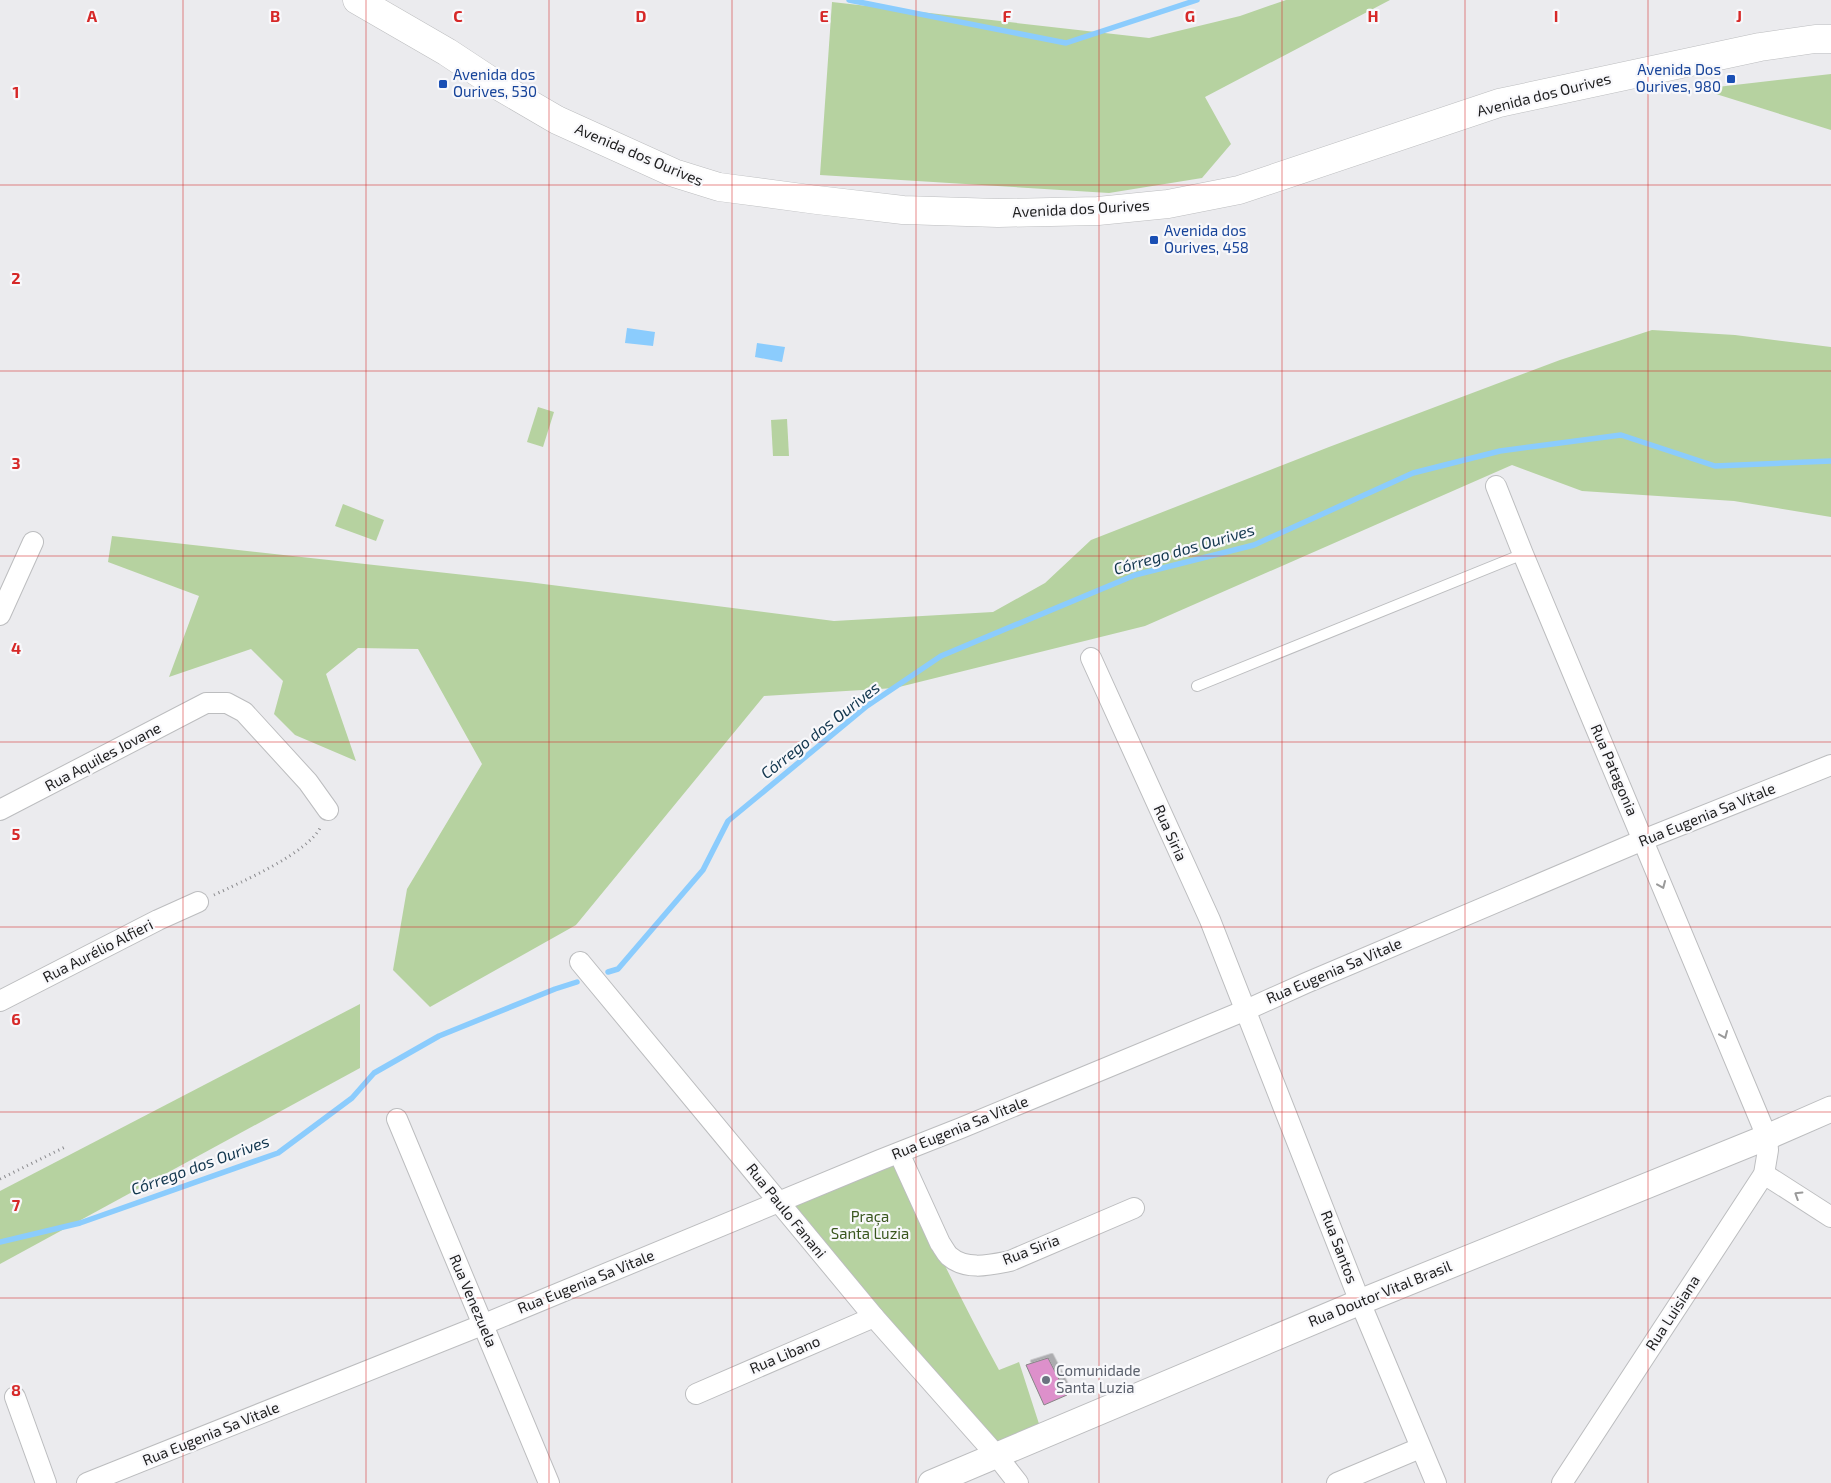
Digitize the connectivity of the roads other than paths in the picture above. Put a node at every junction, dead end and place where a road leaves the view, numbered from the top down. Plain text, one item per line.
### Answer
1 (357, 0) edge
2 (1831, 39) edge
3 (1496, 486) dead end
4 (34, 542) dead end
5 (1523, 554) junction
6 (0, 615) edge
7 (1091, 658) dead end
8 (1197, 686) dead end
9 (1831, 765) edge
10 (0, 810) edge
11 (328, 810) road end
12 (1643, 840) junction
13 (198, 902) road end
14 (580, 962) dead end
15 (0, 1001) edge
16 (1246, 1010) junction
17 (1831, 1109) edge
18 (397, 1119) dead end
19 (1767, 1137) junction
20 (899, 1152) junction
21 (1764, 1174) junction
22 (780, 1202) junction
23 (1134, 1208) dead end
24 (1831, 1217) edge
25 (1360, 1302) junction
26 (874, 1317) junction
27 (482, 1325) junction
28 (696, 1394) dead end
29 (15, 1397) dead end
30 (1420, 1448) junction
31 (997, 1456) junction
32 (46, 1483) edge
33 (87, 1483) edge
34 (549, 1483) edge
35 (931, 1483) edge
36 (1018, 1483) edge
37 (1337, 1483) edge
38 (1436, 1483) edge
39 (1562, 1483) edge

1 - 2 main road, Avenida dos Ourives
3 - 5 street, Rua Patagonia
4 - 6 street
5 - 8 lane
5 - 12 street, Rua Patagonia
7 - 16 street, Rua Siria
9 - 12 street, Rua Eugenia Sa Vitale
10 - 11 street, Rua Aquiles Jovane
12 - 16 street, Rua Eugenia Sa Vitale
12 -> 19 street, Rua Patagonia
13 - 15 street, Rua Aurélio Alfieri
14 - 22 street, Rua Paulo Fanani
16 - 20 street, Rua Eugenia Sa Vitale
16 - 25 street, Rua Santos
17 - 19 street, Rua Doutor Vital Brasil
18 - 27 street, Rua Venezuela
19 - 21 street, Rua Luisiana
19 - 25 street, Rua Doutor Vital Brasil
20 - 22 street, Rua Eugenia Sa Vitale
20 - 23 street, Rua Siria
24 -> 21 street
21 - 39 street, Rua Luisiana
22 - 26 street, Rua Paulo Fanani
22 - 27 street, Rua Eugenia Sa Vitale
25 - 30 street, Rua Santos
25 - 31 street, Rua Doutor Vital Brasil
26 - 28 street, Rua Libano
26 - 31 street, Rua Paulo Fanani
27 - 33 street, Rua Eugenia Sa Vitale
27 - 34 street, Rua Venezuela
29 - 32 street
30 - 37 street
30 - 38 street, Rua Santos
31 - 35 street, Rua Doutor Vital Brasil
31 - 36 street, Rua Paulo Fanani

